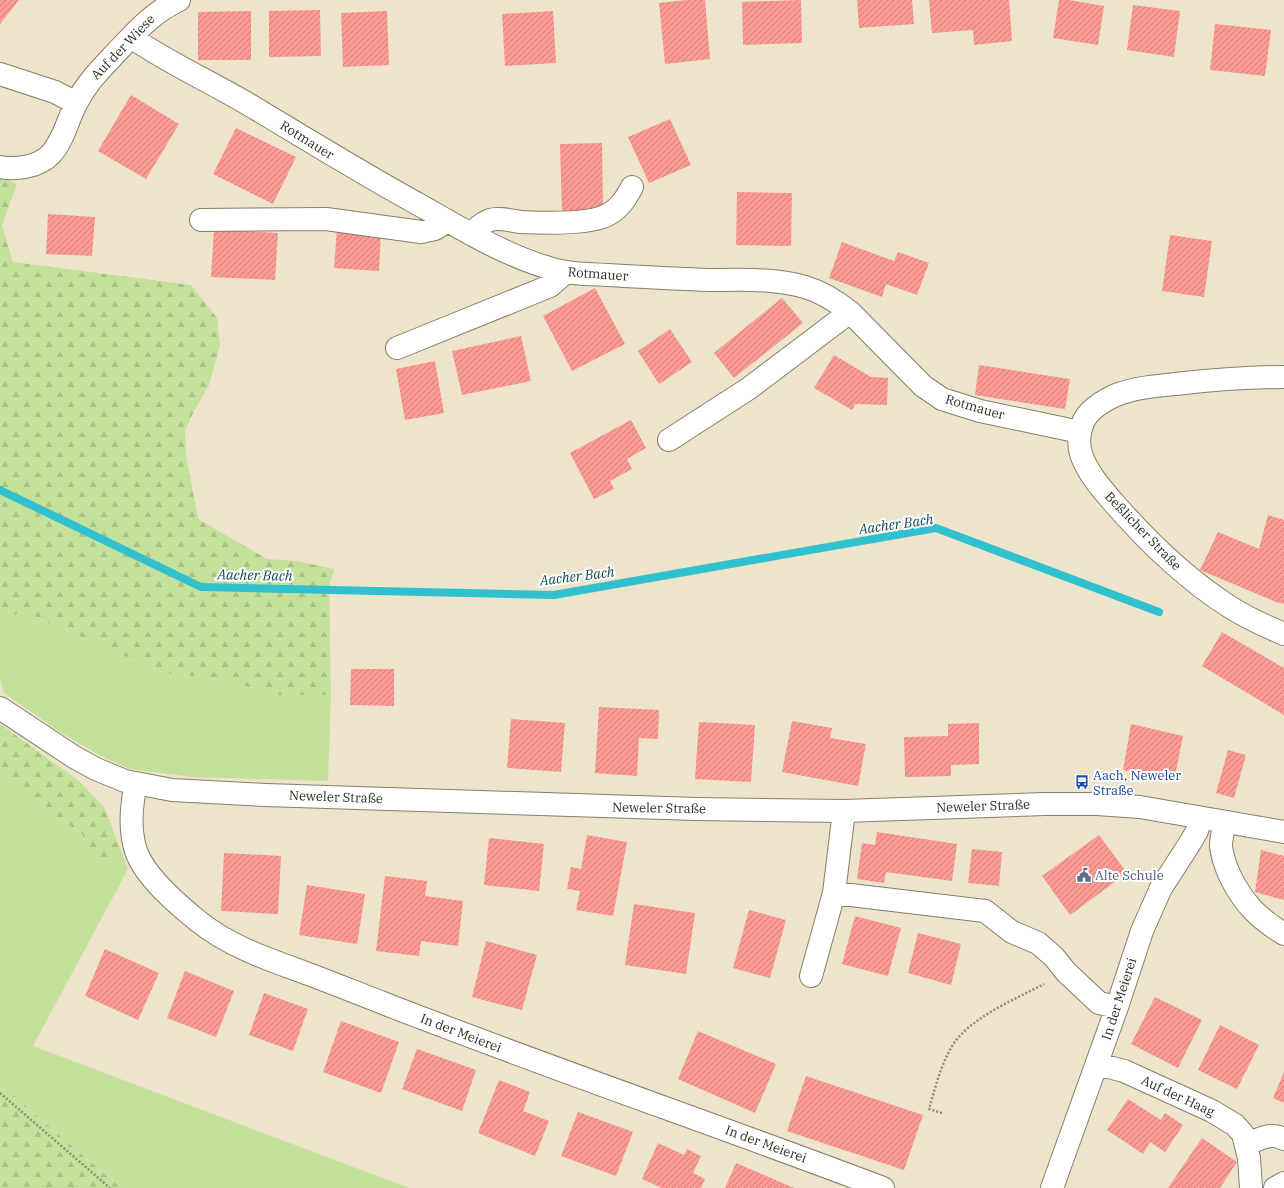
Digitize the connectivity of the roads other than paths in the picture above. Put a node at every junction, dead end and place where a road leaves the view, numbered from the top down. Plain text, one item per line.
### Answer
1 (179, 0) edge
2 (131, 37) junction
3 (0, 74) edge
4 (76, 103) junction
5 (0, 167) edge
6 (632, 187) dead end
7 (201, 220) dead end
8 (448, 221) junction
9 (471, 234) junction
10 (565, 273) junction
11 (850, 312) junction
12 (397, 348) dead end
13 (1284, 377) edge
14 (1080, 432) junction
15 (669, 440) dead end
16 (1284, 634) edge
17 (0, 708) edge
18 (136, 784) junction
19 (844, 811) junction
20 (1201, 818) junction
21 (1225, 822) junction
22 (1284, 832) edge
23 (834, 893) junction
24 (1284, 934) edge
25 (810, 976) dead end
26 (1118, 1007) junction
27 (1097, 1064) junction
28 (1284, 1139) edge
29 (1246, 1145) junction
30 (1284, 1183) edge
31 (883, 1188) edge
32 (1052, 1188) edge
33 (1251, 1188) edge
34 (1275, 1188) edge

1 - 2 street, Auf der Wiese
2 - 4 street, Auf der Wiese
2 - 8 street, Rotmauer
3 - 4 street
4 - 5 street, Auf der Wiese
6 - 9 street
7 - 8 street
8 - 9 street, Rotmauer
9 - 10 street, Rotmauer
10 - 11 street, Rotmauer
10 - 12 street
11 - 14 street, Rotmauer
11 - 15 street
13 - 14 street, Beßlicher Straße
14 - 16 street, Beßlicher Straße
17 - 18 street, Neweler Straße
18 - 19 street, Neweler Straße
18 - 31 street, In der Meierei
19 - 20 street, Neweler Straße
19 - 23 street
20 - 21 street, Neweler Straße
20 - 26 street, In der Meierei
21 - 22 street, Neweler Straße
21 - 24 street
23 - 25 street
23 - 26 street
26 - 27 street, In der Meierei
27 - 29 street, Auf der Haag
27 - 32 street, In der Meierei
28 - 29 street
29 - 33 street, Auf der Haag
30 - 34 street

